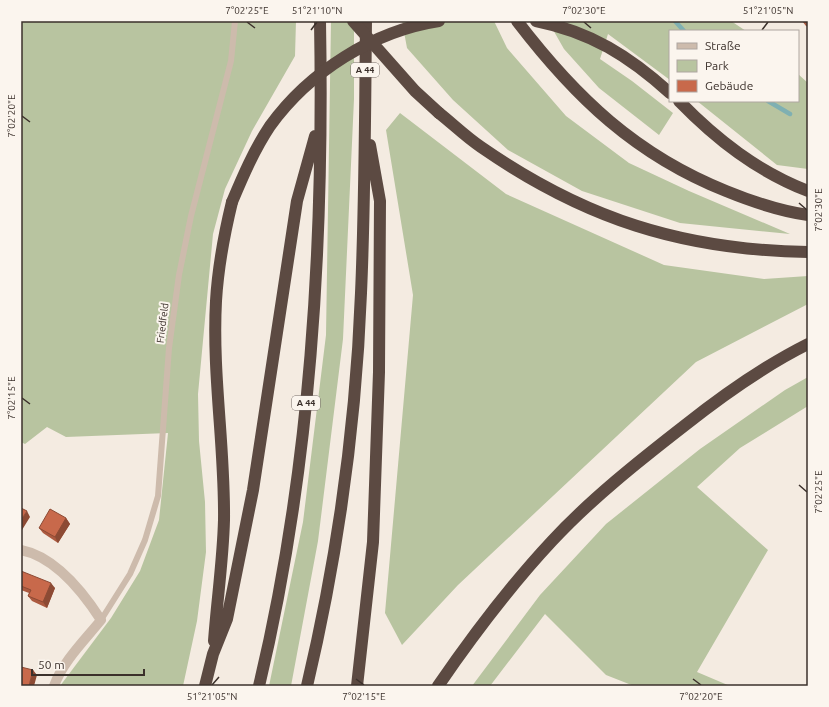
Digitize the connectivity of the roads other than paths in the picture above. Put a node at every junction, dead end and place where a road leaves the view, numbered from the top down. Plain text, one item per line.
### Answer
1 (235, 21) edge
2 (320, 21) edge
3 (353, 21) edge
4 (366, 21) edge
5 (439, 21) edge
6 (517, 21) edge
7 (536, 21) edge
8 (669, 92) edge
9 (680, 102) edge
10 (320, 117) junction
11 (366, 118) junction
12 (808, 191) edge
13 (808, 215) edge
14 (808, 252) edge
15 (808, 344) edge
16 (21, 550) edge
17 (101, 620) junction
18 (213, 654) junction
19 (54, 686) edge
20 (205, 686) edge
21 (259, 686) edge
22 (308, 686) edge
23 (358, 686) edge
24 (438, 686) edge

1 - 17 lane, Friedfeld
2 - 10 highway, A 44
3 - 14 highway, bridge
4 - 11 highway, A 44
5 - 18 highway, bridge
6 - 13 highway
7 - 8 highway
9 - 12 highway
10 - 18 highway
10 - 21 highway, A 44
11 - 22 highway, A 44
11 - 23 highway
15 - 24 highway
16 - 17 street
17 - 19 street
18 - 20 highway

